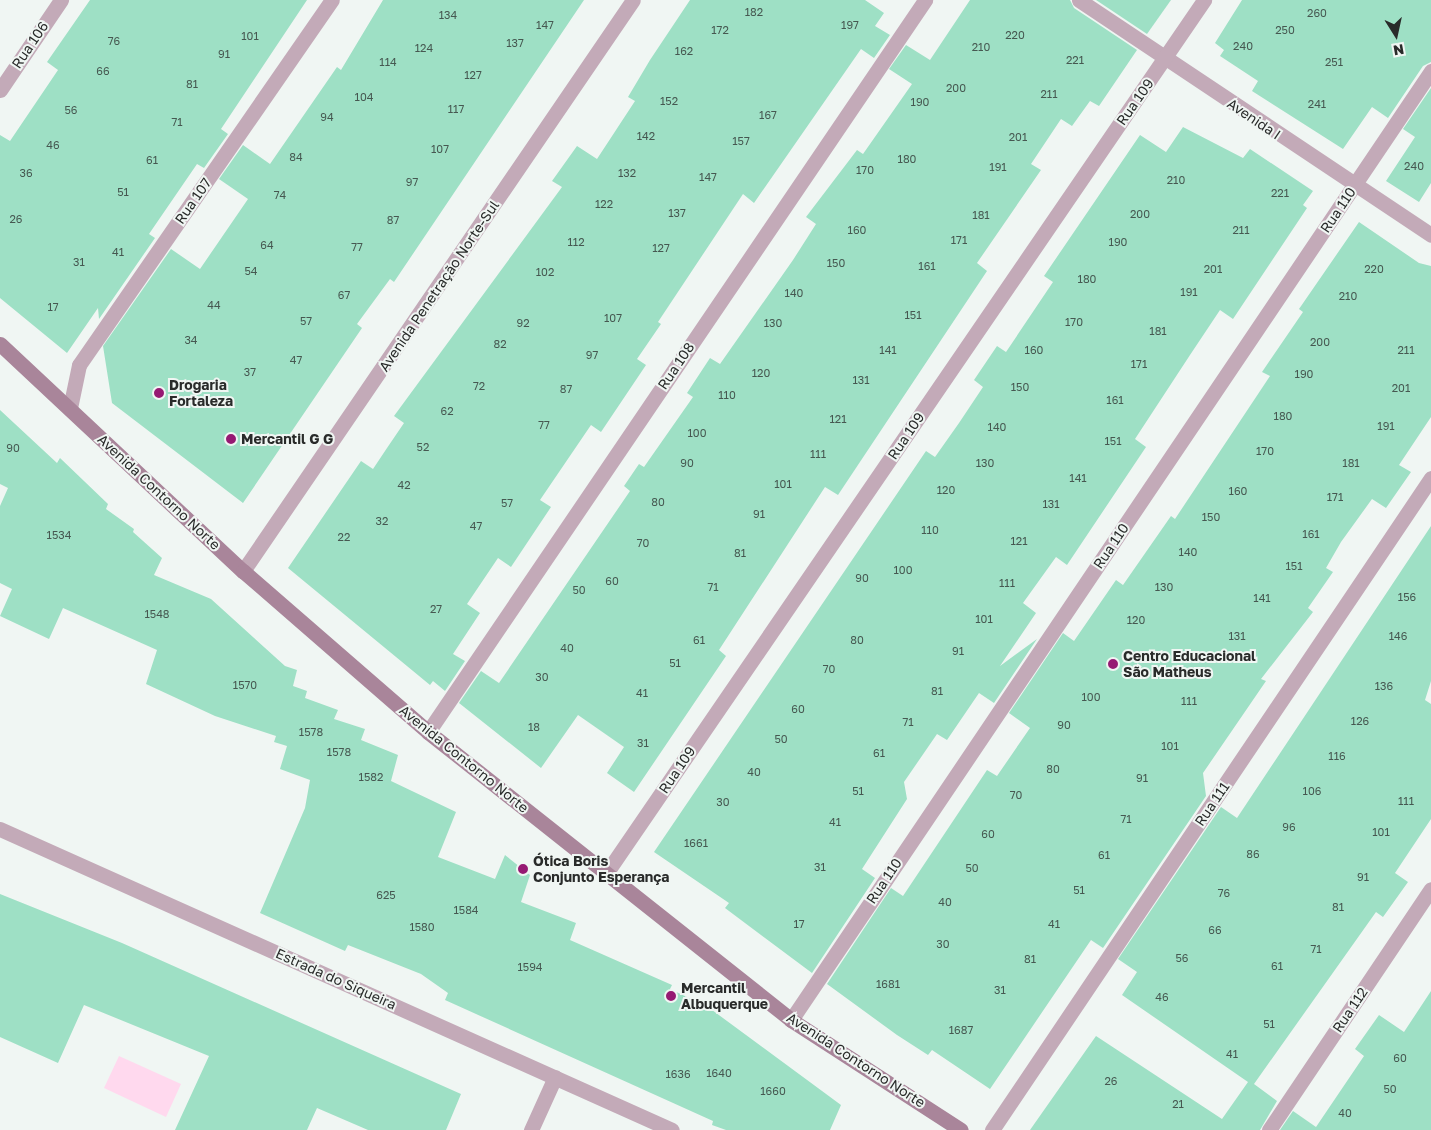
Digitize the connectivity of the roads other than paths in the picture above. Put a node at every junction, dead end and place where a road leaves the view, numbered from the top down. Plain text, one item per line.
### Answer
1 (61, 0) edge
2 (332, 0) edge
3 (633, 0) edge
4 (925, 0) edge
5 (1079, 0) edge
6 (1204, 0) edge
7 (1165, 58) junction
8 (1431, 71) edge
9 (0, 90) edge
10 (1355, 186) junction
11 (1431, 235) edge
12 (0, 344) edge
13 (70, 408) junction
14 (1431, 478) edge
15 (243, 571) junction
16 (428, 732) junction
17 (0, 829) edge
18 (607, 872) junction
19 (1431, 889) edge
20 (791, 1020) junction
21 (555, 1077) junction
22 (531, 1130) edge
23 (672, 1130) edge
24 (962, 1130) edge
25 (992, 1130) edge
26 (1269, 1130) edge

1 - 9 street, Rua 106
2 - 13 street, Rua 107
3 - 15 street, Avenida Penetração Norte-Sul
4 - 16 street, Rua 108
5 - 7 street, Avenida I
6 - 7 street, Rua 109
7 - 10 street, Avenida I
7 - 18 street, Rua 109
8 - 10 street, Rua 110
10 - 11 street, Avenida I
10 - 20 street, Rua 110
12 - 13 street, Avenida Contorno Norte
13 - 15 street, Avenida Contorno Norte
14 - 25 street, Rua 111
15 - 16 street, Avenida Contorno Norte
16 - 18 street, Avenida Contorno Norte
17 - 21 street, Estrada do Siqueira
18 - 20 street, Avenida Contorno Norte
19 - 26 street, Rua 112
20 - 24 street, Avenida Contorno Norte
21 - 22 street
21 - 23 street, Estrada do Siqueira

